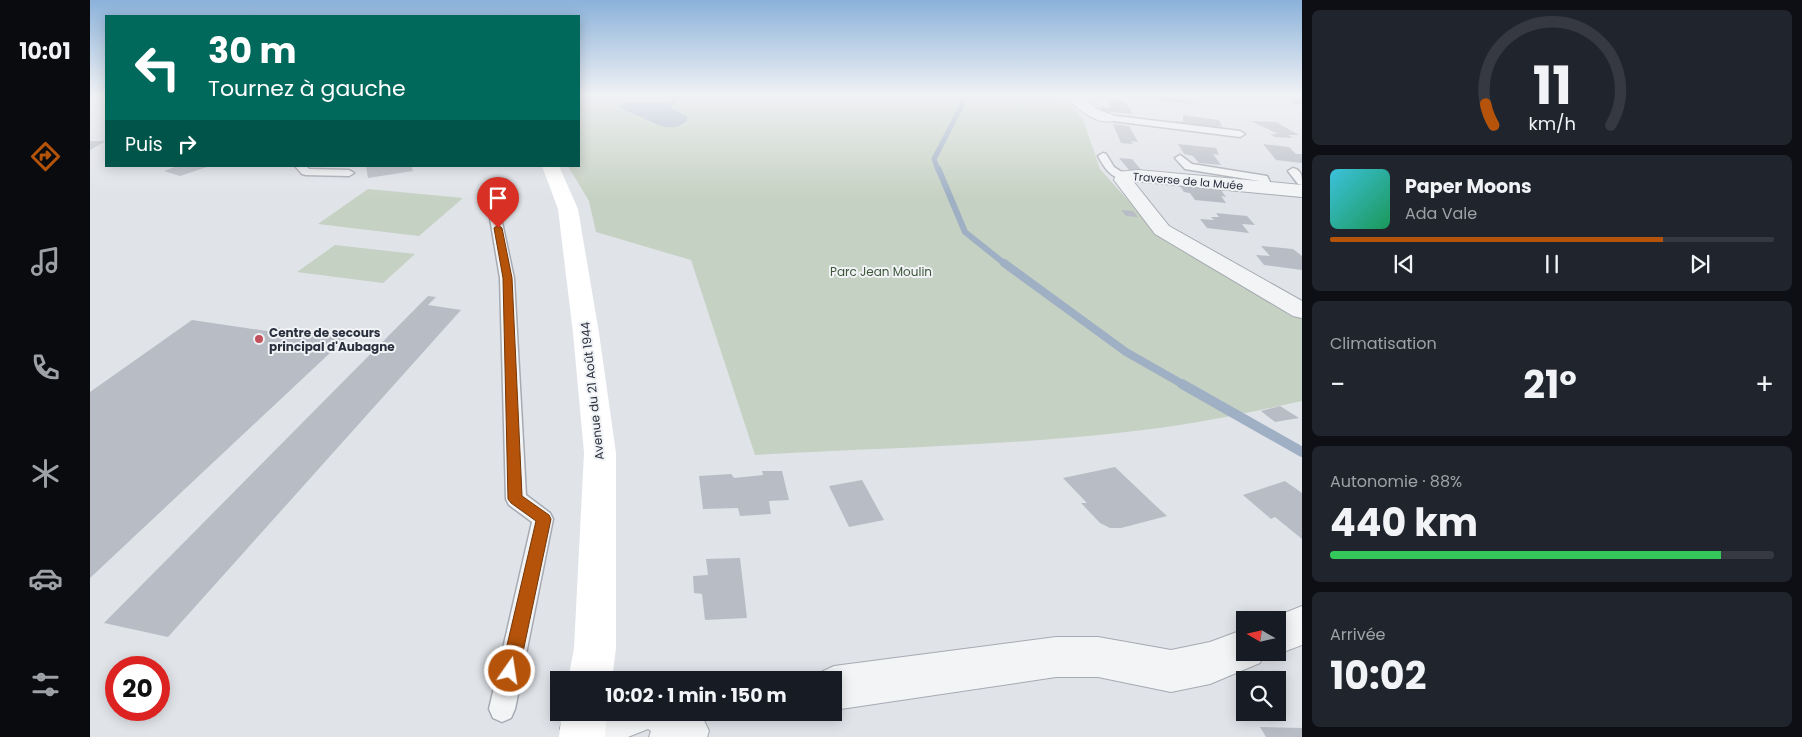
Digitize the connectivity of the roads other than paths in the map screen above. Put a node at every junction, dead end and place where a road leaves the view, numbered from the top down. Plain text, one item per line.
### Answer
1 (1202, 129) edge
2 (1240, 134) dead end
3 (1103, 156) dead end
4 (1180, 158) dead end
5 (301, 167) edge
6 (550, 167) edge
7 (1293, 171) dead end
8 (349, 173) dead end
9 (1123, 176) junction
10 (1302, 182) edge
11 (1268, 188) junction
12 (1302, 191) edge
13 (491, 194) dead end
14 (1302, 311) edge
15 (1302, 625) edge
16 (1286, 632) edge
17 (1236, 653) edge
18 (591, 671) edge
19 (842, 687) edge
20 (502, 708) dead end
21 (612, 721) edge
22 (590, 729) edge

1 - 2 lane
3 - 9 lane
4 - 11 lane
5 - 8 lane
6 - 18 main road, Avenue du 21 Août 1944
7 - 10 lane
9 - 11 street, Traverse de la Muée
9 - 14 street, Traverse de la Muée
11 - 12 street, Traverse de la Muée
13 - 20 lane
15 - 16 street
17 - 19 street
21 - 22 street

